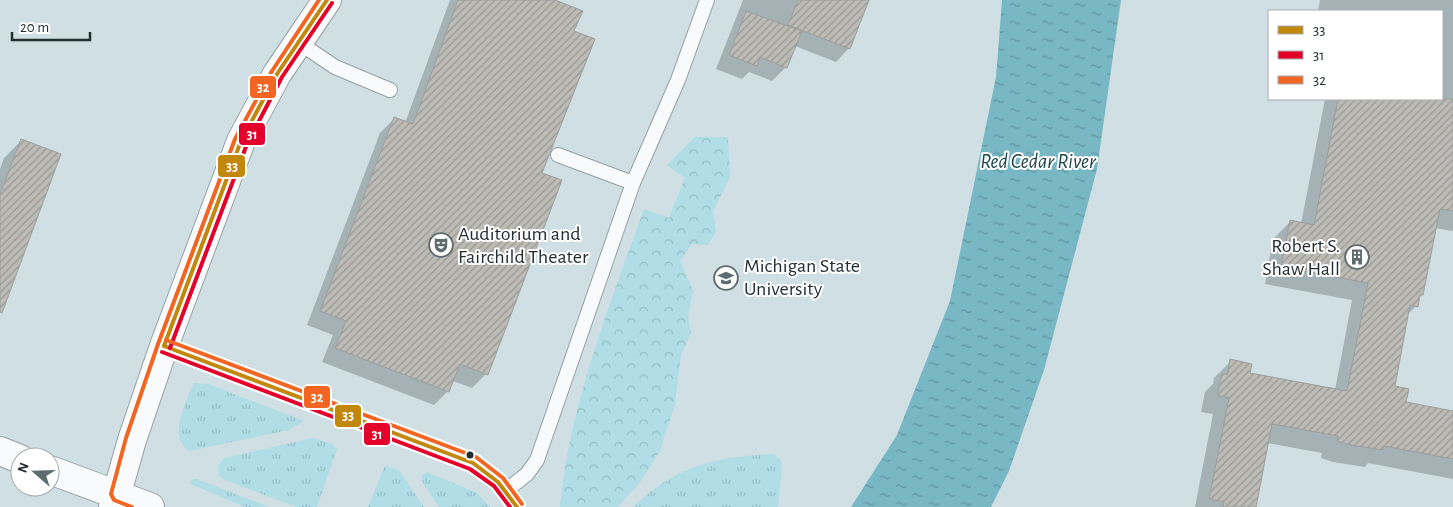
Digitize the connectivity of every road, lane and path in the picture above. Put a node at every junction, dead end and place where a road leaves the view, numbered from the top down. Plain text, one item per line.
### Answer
1 (327, 0) edge
2 (707, 0) edge
3 (298, 42) junction
4 (390, 90) dead end
5 (558, 155) dead end
6 (633, 183) junction
7 (164, 346) junction
8 (60, 475) edge
9 (507, 490) junction
10 (115, 501) edge
11 (150, 507) edge
12 (517, 507) edge

1 - 3 street
2 - 6 lane
3 - 4 lane
3 - 7 street
5 - 6 lane
6 - 9 lane
7 - 9 lane
7 - 10 street
8 - 10 street
9 - 12 lane
10 - 11 street

